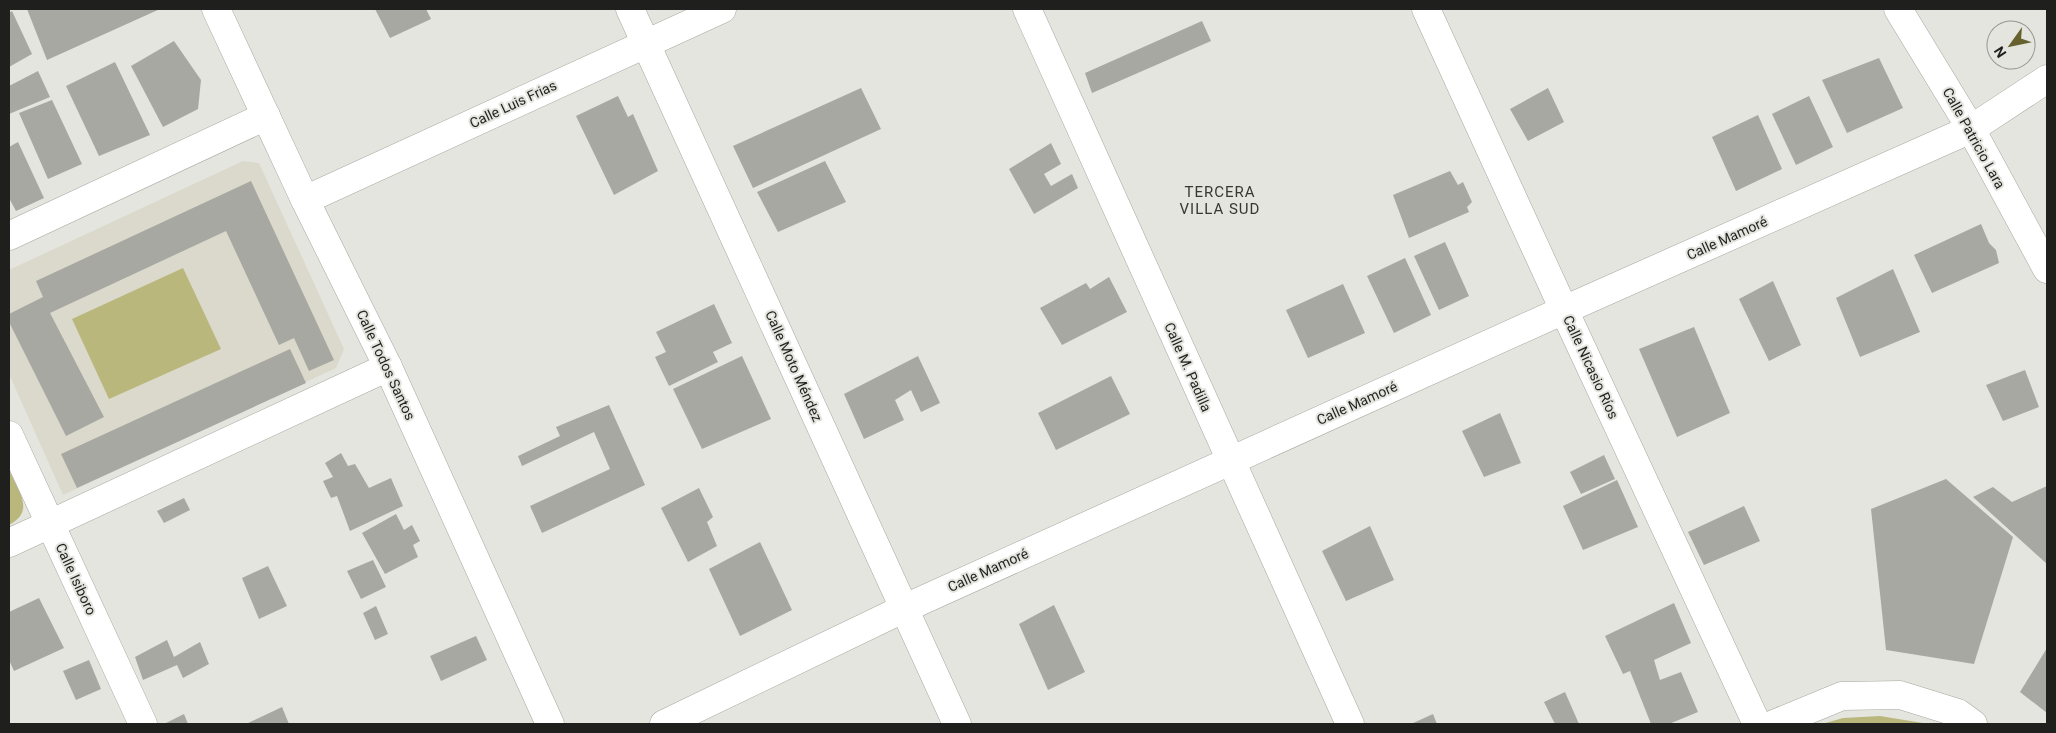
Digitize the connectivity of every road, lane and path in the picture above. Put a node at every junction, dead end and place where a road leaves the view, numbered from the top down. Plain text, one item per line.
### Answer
1 (216, 9) edge
2 (630, 9) edge
3 (722, 9) edge
4 (1027, 9) edge
5 (1426, 9) edge
6 (1898, 9) edge
7 (647, 43) junction
8 (2047, 79) edge
9 (266, 116) junction
10 (1971, 129) junction
11 (305, 200) junction
12 (9, 236) edge
13 (2047, 269) edge
14 (1564, 310) junction
15 (388, 367) junction
16 (9, 435) edge
17 (1230, 460) junction
18 (51, 524) junction
19 (9, 543) edge
20 (903, 609) junction
21 (143, 724) edge
22 (550, 724) edge
23 (664, 724) edge
24 (957, 724) edge
25 (1350, 724) edge
26 (1757, 724) edge
27 (1774, 724) edge
28 (1973, 724) edge

1 - 9 street, Calle Todos Santos
2 - 7 street, Calle Moto Méndez
3 - 7 street, Calle Luis Frias
4 - 17 street, Calle M. Padilla
5 - 14 street, Calle Nicasio Ríos
6 - 10 street, Calle Patricio Lara
7 - 11 street, Calle Luis Frias
7 - 20 street, Calle Moto Méndez
8 - 10 street, Calle Mamoré
9 - 11 street, Calle Todos Santos
9 - 12 street
10 - 13 street, Calle Patricio Lara
10 - 14 street, Calle Mamoré
11 - 15 street, Calle Todos Santos
14 - 17 street, Calle Mamoré
14 - 26 street, Calle Nicasio Ríos
15 - 18 street
15 - 22 street, Calle Todos Santos
16 - 18 street, Calle Isiboro
17 - 20 street, Calle Mamoré
17 - 25 street, Calle M. Padilla
18 - 19 street
18 - 21 street, Calle Isiboro
20 - 23 street, Calle Mamoré
20 - 24 street, Calle Moto Méndez
27 - 28 street

